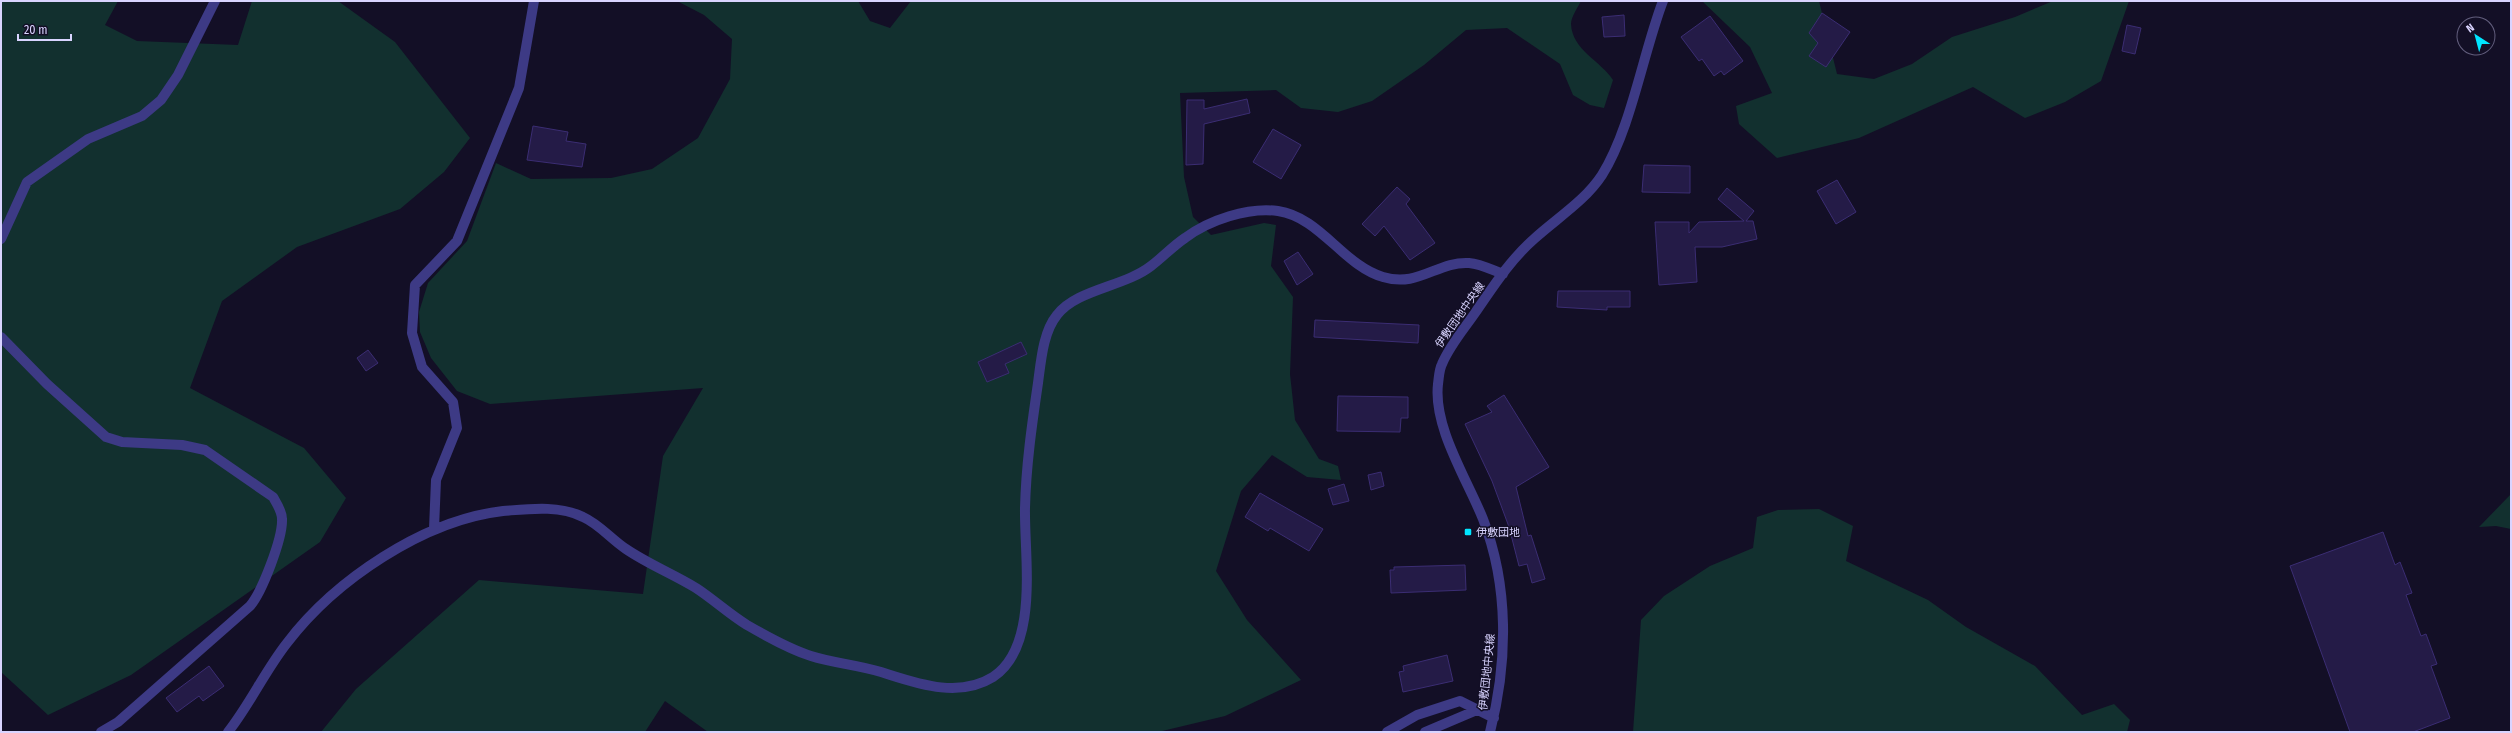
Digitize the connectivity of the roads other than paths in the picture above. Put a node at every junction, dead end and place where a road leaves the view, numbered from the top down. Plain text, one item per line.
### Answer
1 (215, 1) edge
2 (534, 1) edge
3 (1663, 1) edge
4 (1, 239) edge
5 (1503, 274) junction
6 (1, 337) edge
7 (434, 529) junction
8 (1477, 710) junction
9 (1494, 718) junction
10 (101, 732) edge
11 (228, 732) edge
12 (1387, 732) edge
13 (1425, 732) edge
14 (1490, 732) edge

1 - 4 street
2 - 7 street
3 - 5 street, 伊敷団地中央線
5 - 7 street
5 - 9 street, 伊敷団地中央線
6 - 10 street
7 - 11 street
8 - 9 street
8 - 12 street
8 - 13 street
9 - 14 street, 伊敷団地中央線

